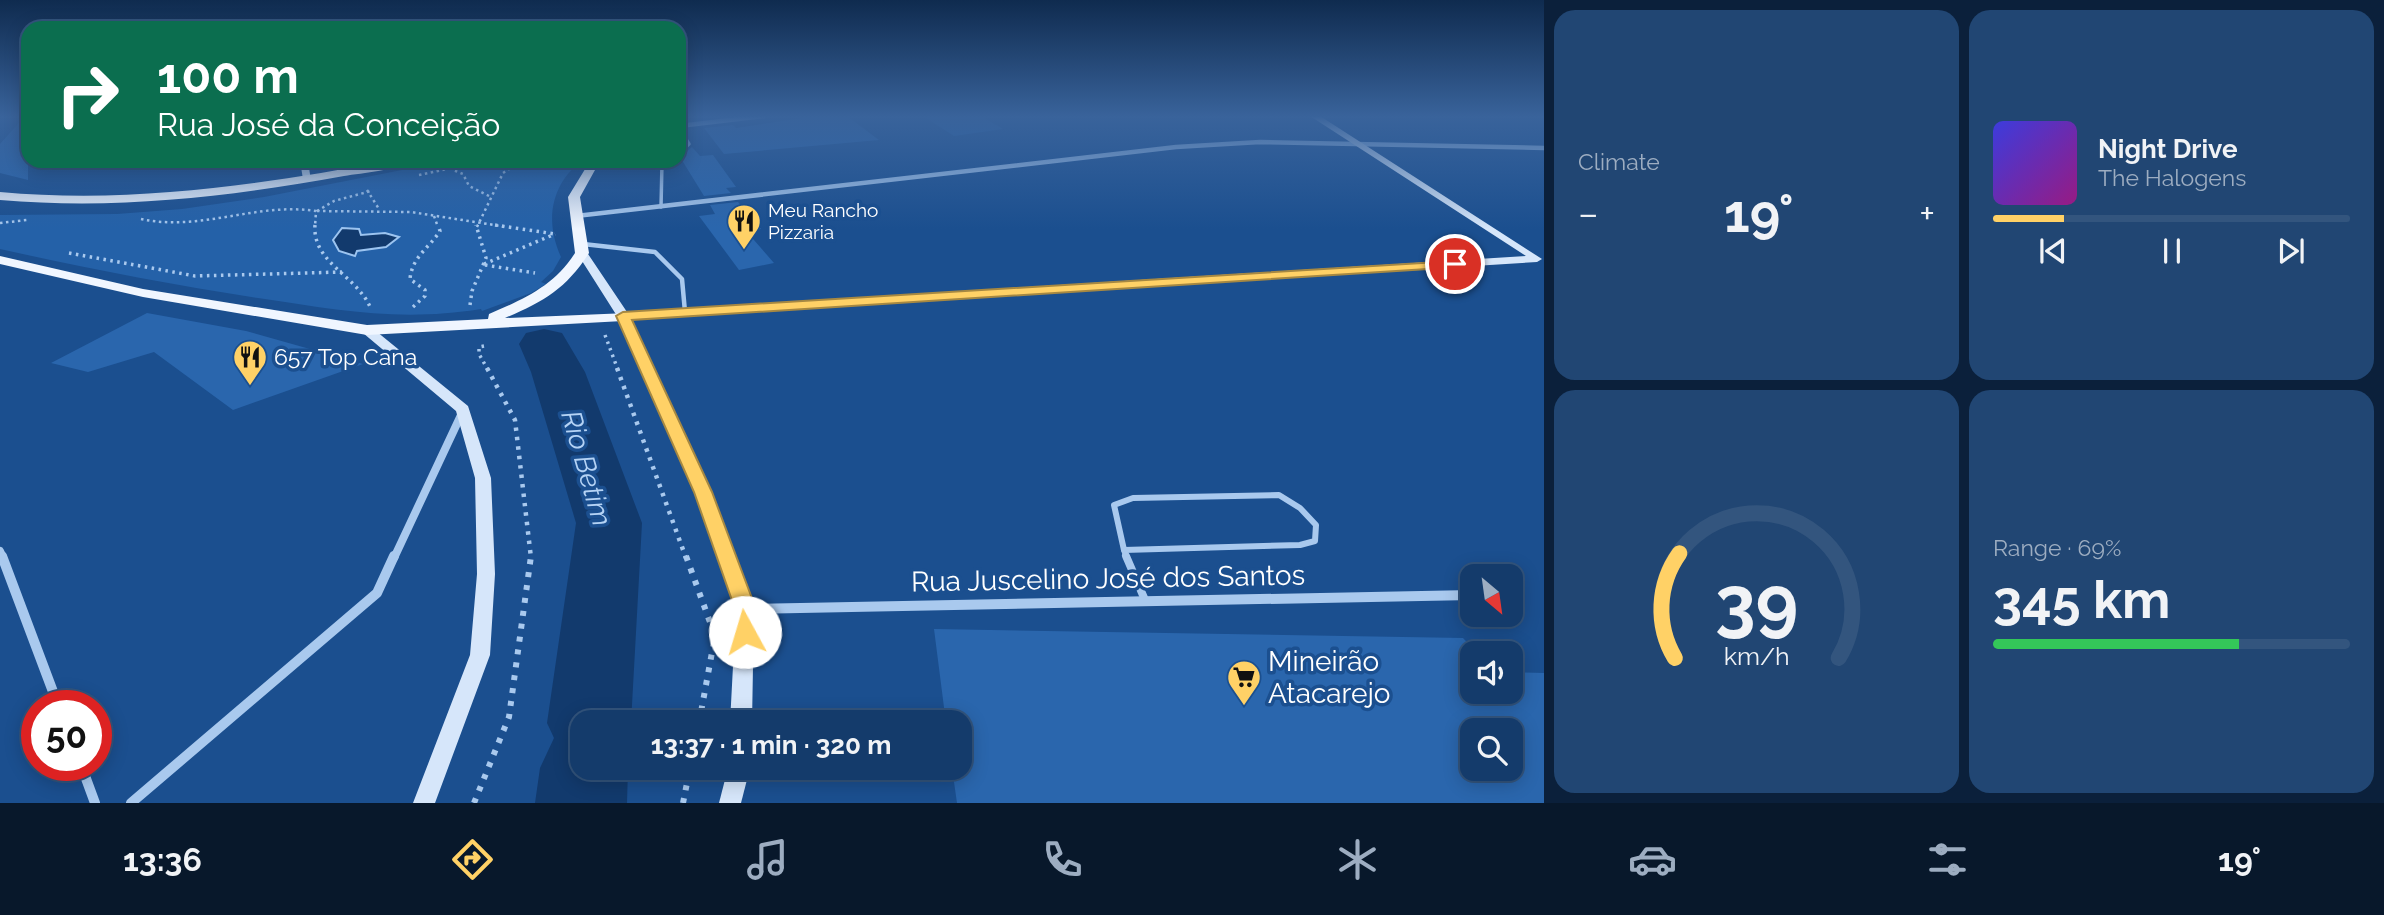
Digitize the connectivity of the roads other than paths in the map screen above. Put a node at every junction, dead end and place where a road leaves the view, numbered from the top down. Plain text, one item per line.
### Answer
1 (1120, 153) edge
2 (1371, 153) edge
3 (306, 168) edge
4 (368, 168) edge
5 (591, 168) edge
6 (663, 168) edge
7 (308, 179) junction
8 (0, 195) edge
9 (53, 203) junction
10 (660, 207) junction
11 (0, 208) edge
12 (575, 216) junction
13 (581, 248) junction
14 (0, 260) edge
15 (1541, 261) edge
16 (685, 312) junction
17 (623, 316) junction
18 (473, 322) junction
19 (367, 330) junction
20 (463, 409) junction
21 (1124, 550) junction
22 (0, 551) edge
23 (1460, 595) edge
24 (1145, 600) junction
25 (746, 609) junction
26 (52, 690) edge
27 (742, 710) edge
28 (736, 780) edge
29 (87, 781) edge
30 (95, 803) edge
31 (131, 803) edge
32 (424, 803) edge
33 (730, 803) edge

1 - 10 street
2 - 15 street
3 - 7 street
4 - 7 main road
5 - 12 main road
6 - 10 lane
7 - 9 main road
8 - 9 main road
9 - 11 main road
10 - 12 street
12 - 13 main road
13 - 16 lane
13 - 17 street
13 - 18 main road
14 - 19 main road
15 - 16 street
16 - 17 street
17 - 18 main road
17 - 25 street
18 - 19 main road
19 - 20 street
20 - 31 street
20 - 32 street
21 - 21 lane
21 - 24 lane
22 - 26 street
23 - 24 street, Rua Juscelino José dos Santos
24 - 25 street, Rua Juscelino José dos Santos
25 - 27 street
28 - 33 street
29 - 30 street

